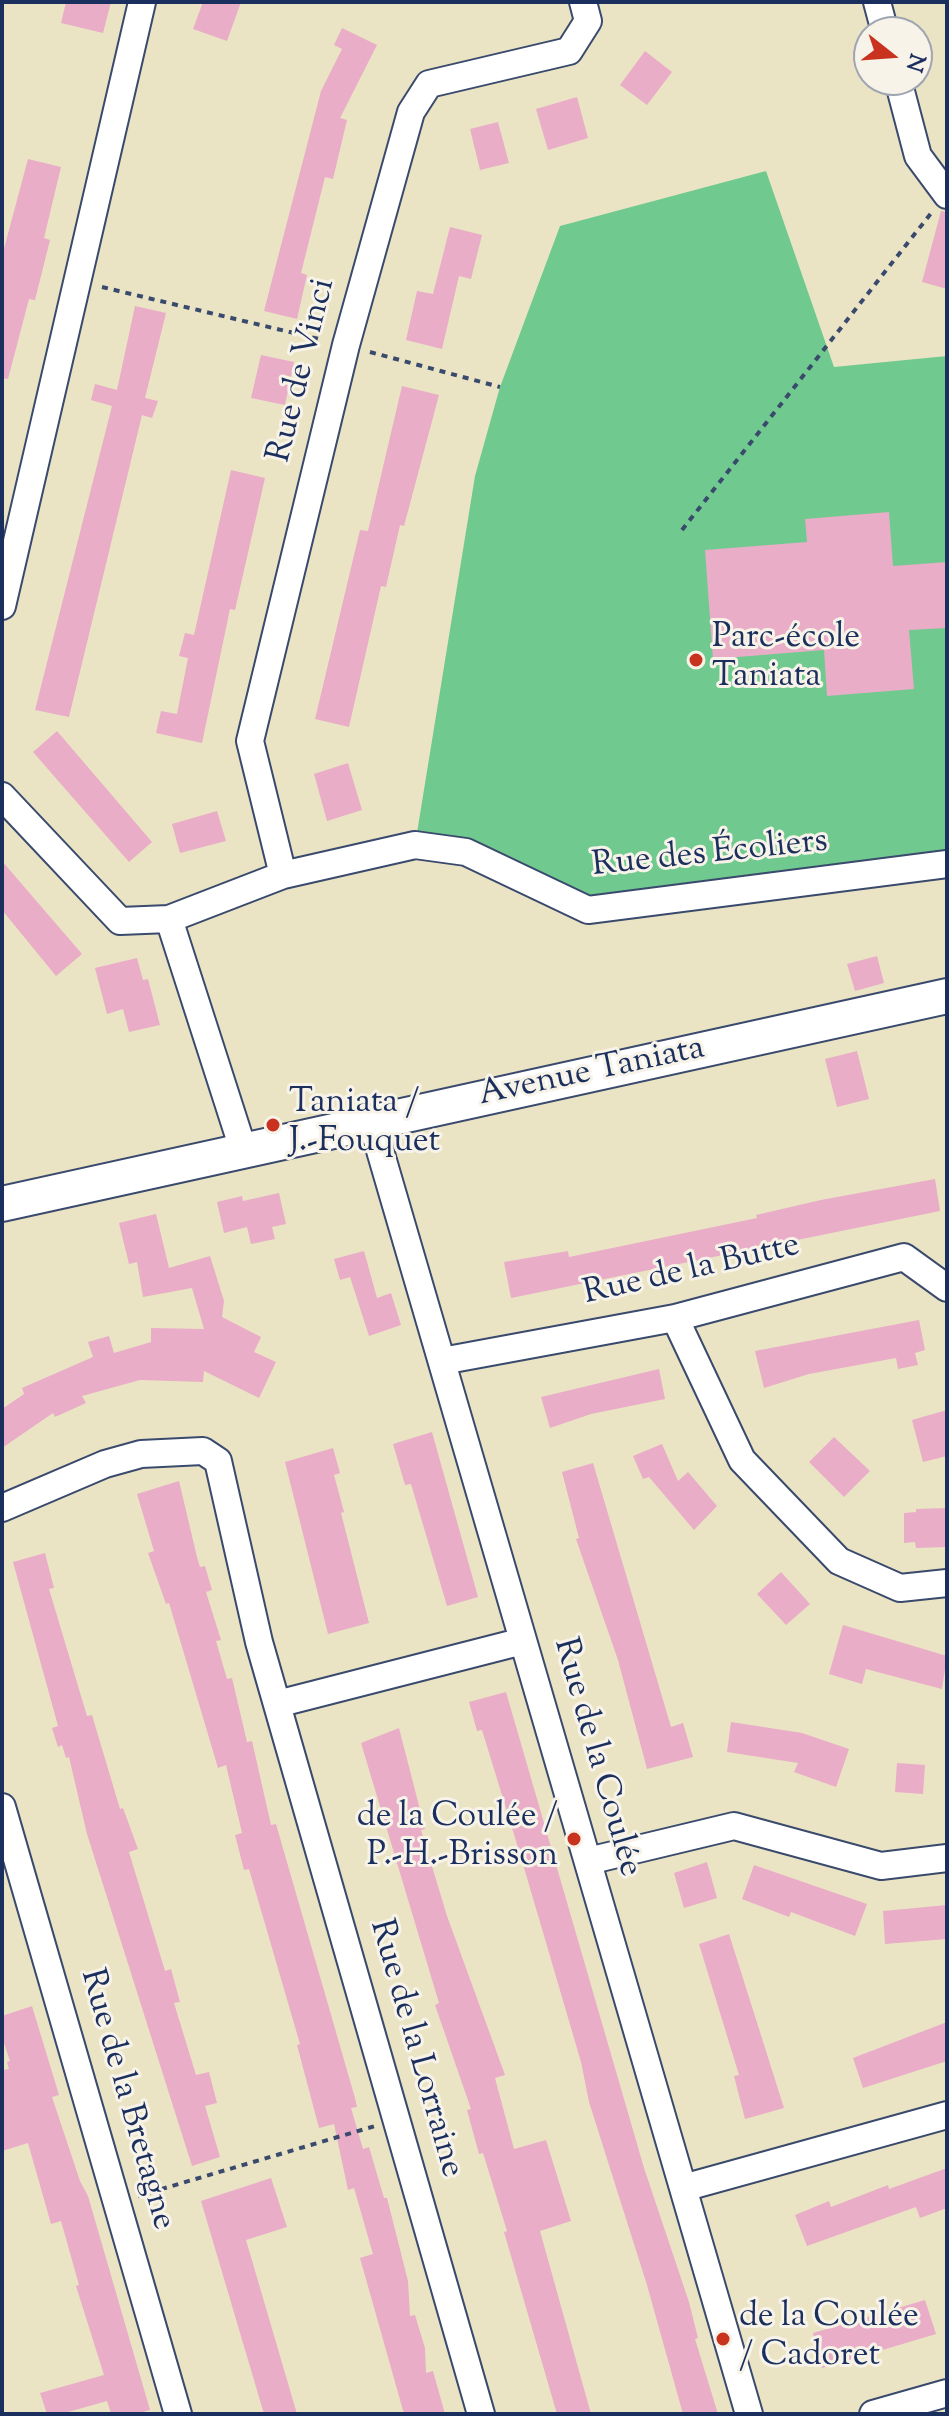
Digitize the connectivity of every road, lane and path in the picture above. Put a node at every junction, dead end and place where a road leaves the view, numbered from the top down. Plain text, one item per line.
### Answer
1 (142, 2) edge
2 (583, 2) edge
3 (902, 96) edge
4 (946, 195) edge
5 (76, 281) junction
6 (346, 345) junction
7 (500, 387) dead end
8 (682, 530) dead end
9 (7, 555) edge
10 (2, 606) edge
11 (2, 796) edge
12 (947, 864) edge
13 (283, 875) junction
14 (169, 919) junction
15 (947, 996) edge
16 (372, 1123) junction
17 (244, 1152) junction
18 (2, 1204) edge
19 (947, 1288) edge
20 (675, 1318) junction
21 (442, 1361) junction
22 (2, 1508) edge
23 (947, 1583) edge
24 (523, 1641) junction
25 (277, 1704) junction
26 (2, 1807) edge
27 (947, 1858) edge
28 (588, 1861) junction
29 (947, 2115) edge
30 (397, 2120) junction
31 (683, 2188) junction
32 (117, 2203) junction
33 (947, 2393) edge
34 (178, 2414) edge
35 (481, 2414) edge
36 (749, 2414) edge
37 (873, 2414) edge

1 - 5 street
2 - 6 street, Rue de Vinci
3 - 4 street
4 - 8 path
5 - 6 path
5 - 9 street
6 - 7 path
6 - 13 street, Rue de Vinci
9 - 10 street
11 - 14 street, Rue des Écoliers
12 - 13 street, Rue des Écoliers
13 - 14 street, Rue des Écoliers
14 - 17 street
15 - 16 main road, Avenue Taniata
16 - 17 main road, Avenue Taniata
16 - 21 street, Rue de la Coulée
17 - 18 main road, Avenue Taniata
19 - 20 street, Rue de la Butte
20 - 21 street, Rue de la Butte
20 - 23 street
21 - 24 street, Rue de la Coulée
22 - 25 street, Rue de la Lorraine
24 - 25 street
24 - 28 street, Rue de la Coulée
25 - 30 street, Rue de la Lorraine
26 - 32 street, Rue de la Bretagne
27 - 28 street
28 - 31 street, Rue de la Coulée
29 - 31 street
30 - 32 path
30 - 35 street, Rue de la Lorraine
31 - 36 street, Rue de la Coulée
32 - 34 street, Rue de la Bretagne
33 - 37 street

